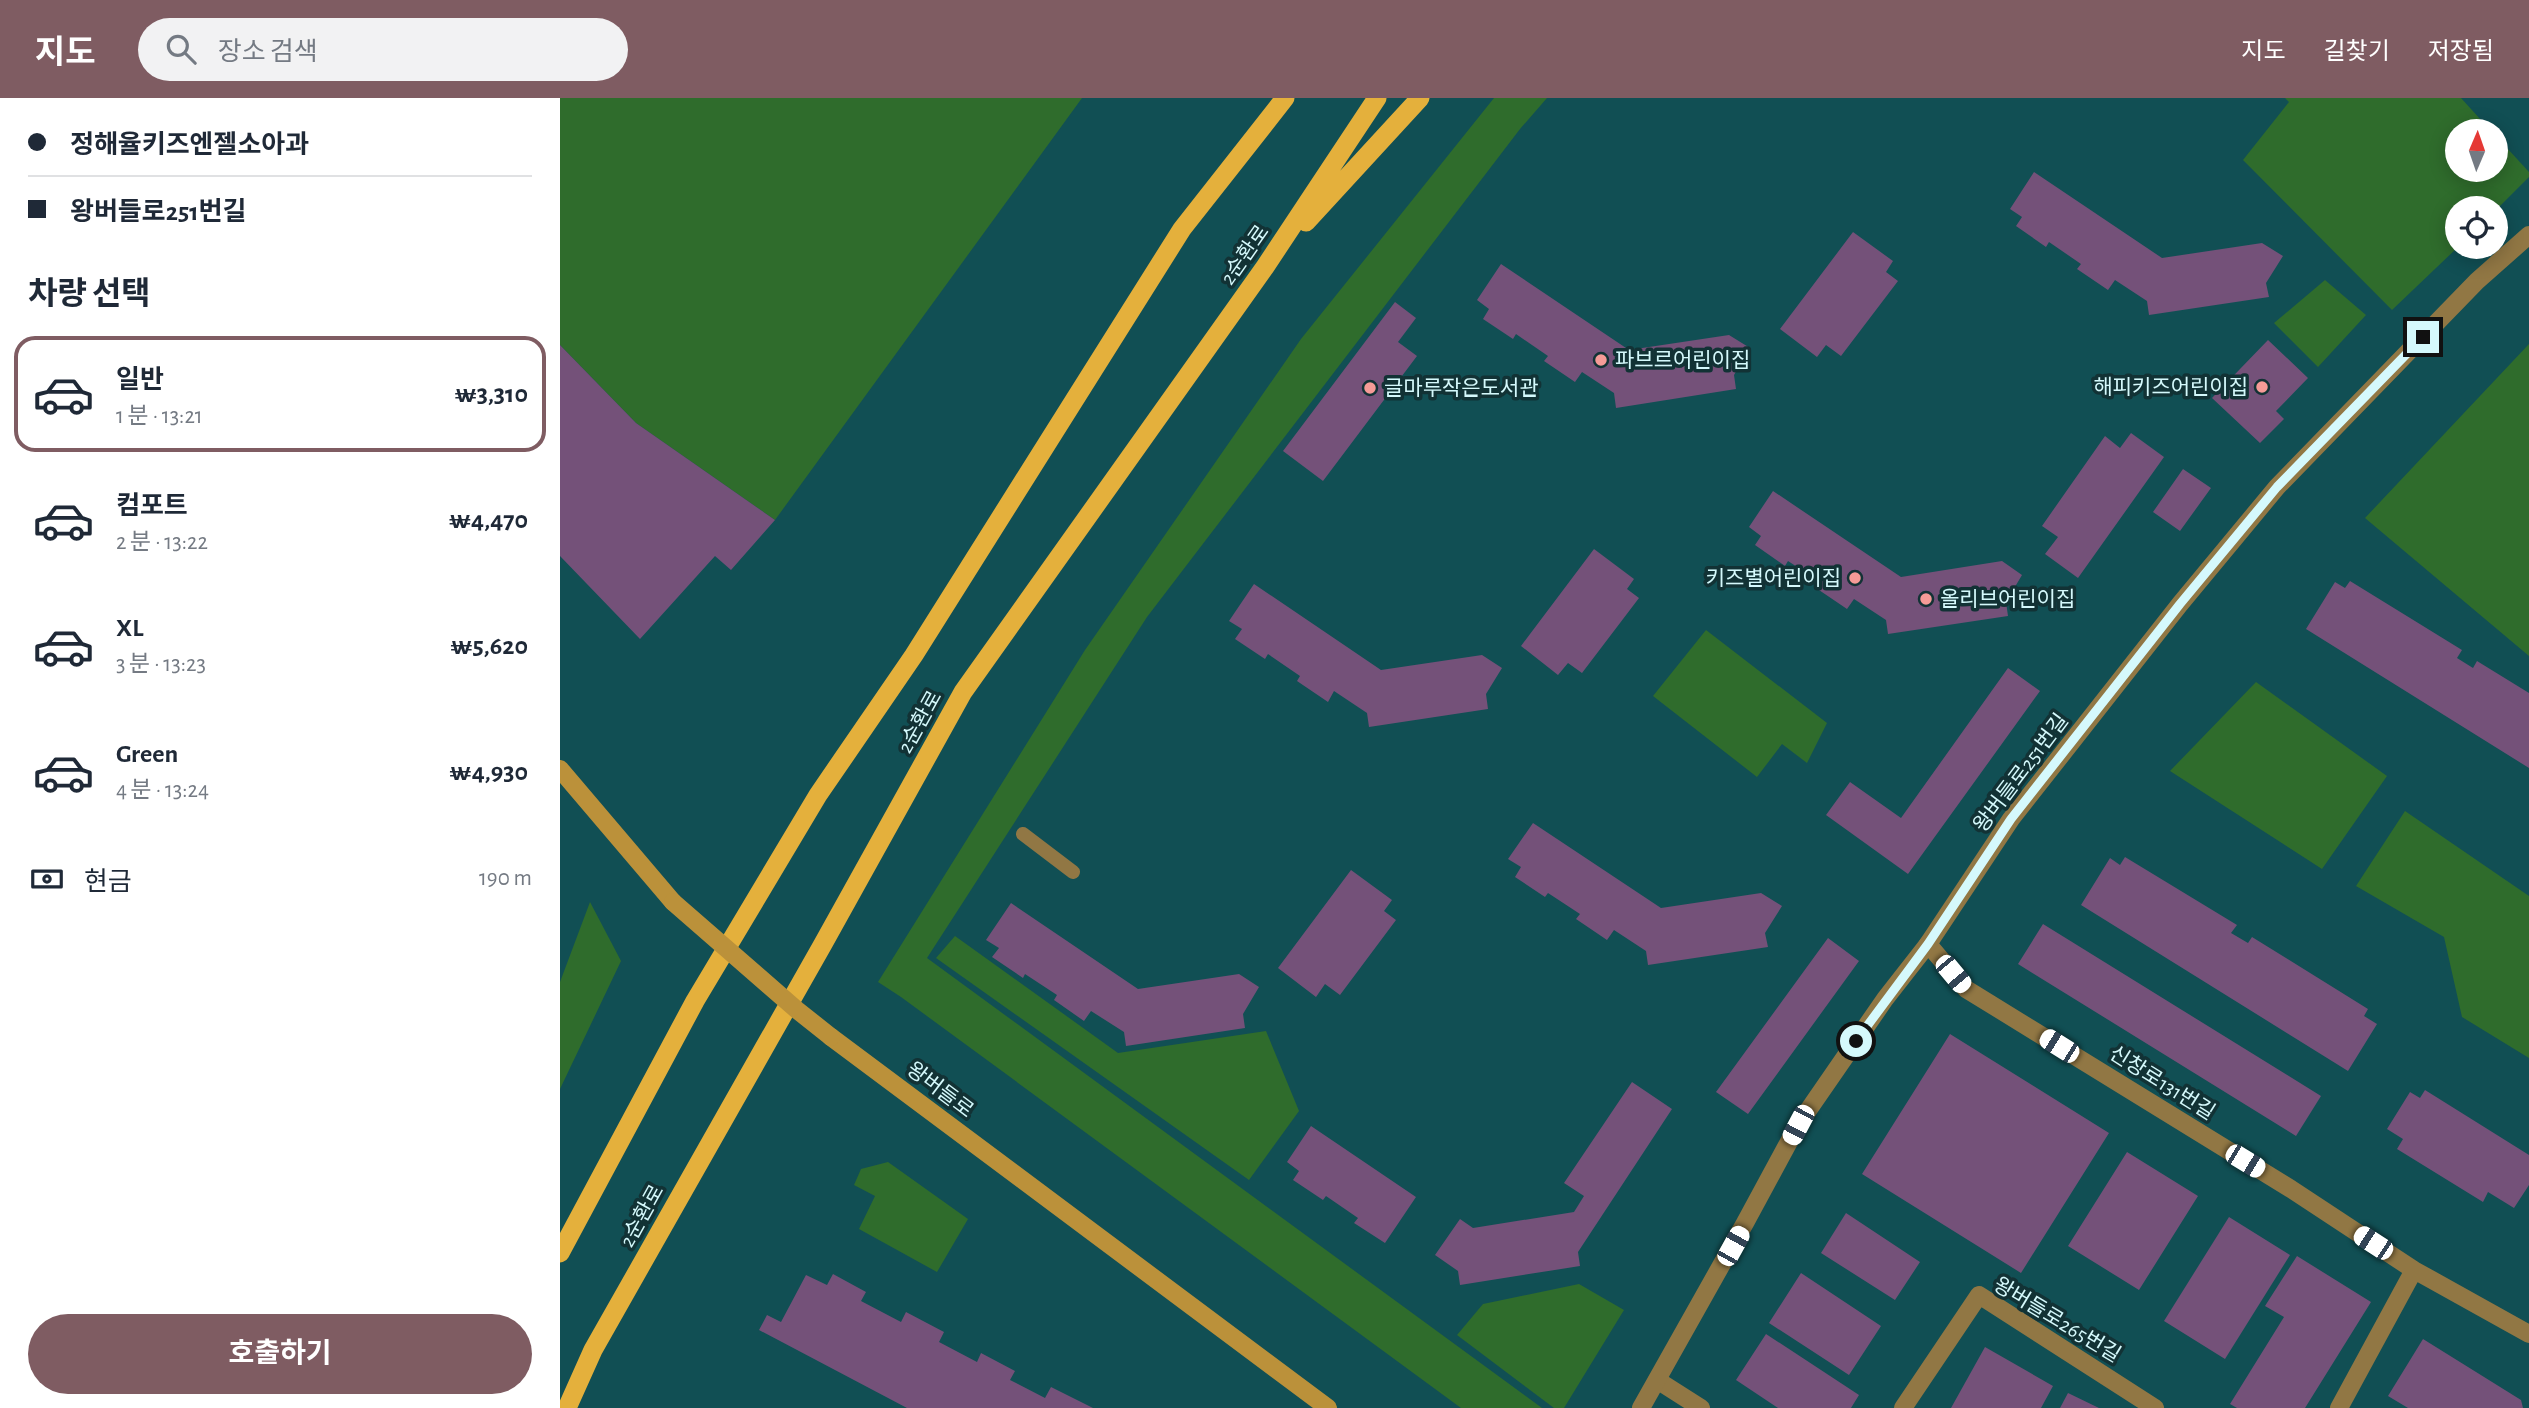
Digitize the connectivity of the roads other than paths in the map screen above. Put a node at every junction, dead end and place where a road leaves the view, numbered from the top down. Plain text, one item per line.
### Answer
1 (1270, 98) edge
2 (1286, 98) edge
3 (1377, 98) edge
4 (1420, 98) edge
5 (1182, 229) junction
6 (2529, 235) edge
7 (1265, 267) junction
8 (560, 769) edge
9 (1023, 834) dead end
10 (1073, 872) dead end
11 (1928, 944) junction
12 (560, 1253) edge
13 (2414, 1270) junction
14 (2529, 1334) edge
15 (1657, 1380) junction
16 (567, 1408) edge
17 (1328, 1408) edge
18 (1642, 1408) edge
19 (1701, 1408) edge
20 (1903, 1408) edge
21 (2155, 1408) edge
22 (2339, 1408) edge

1 - 5 highway
2 - 5 highway, 2순환로
3 - 7 highway, 2순환로
4 - 7 highway
5 - 12 highway, 2순환로
6 - 11 street, 왕버들로251번길
7 - 16 highway, 2순환로
8 - 17 main road, 왕버들로, bridge
9 - 10 lane
11 - 13 street, 신창로131번길
11 - 15 street, 왕버들로251번길
13 - 14 street, 신창로131번길
13 - 22 street
15 - 18 street, 왕버들로251번길
15 - 19 street
20 - 21 street, 왕버들로265번길

